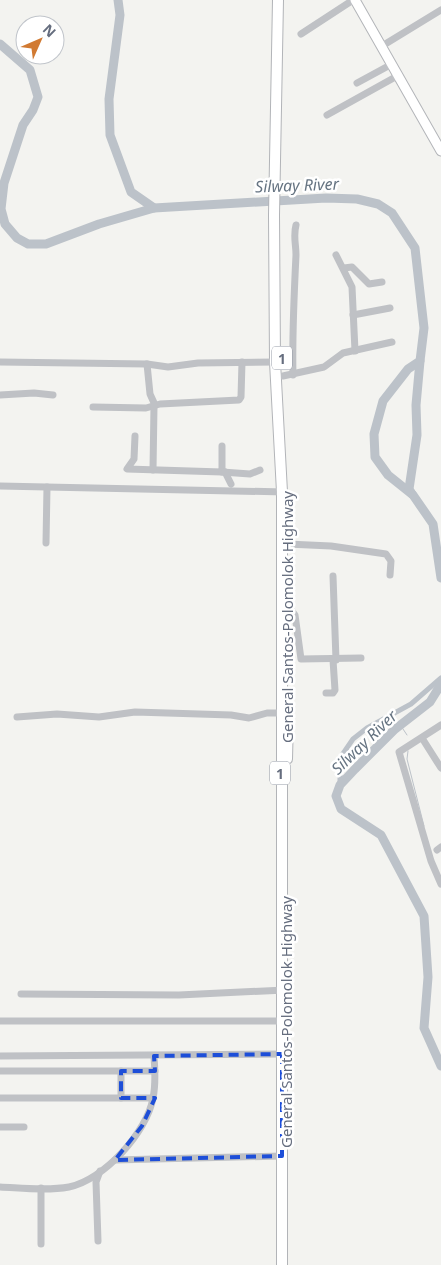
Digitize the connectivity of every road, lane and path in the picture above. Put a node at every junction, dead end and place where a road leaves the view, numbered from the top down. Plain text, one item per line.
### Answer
1 (278, 0) edge
2 (283, 0) edge
3 (354, 0) edge
4 (441, 10) edge
5 (301, 34) dead end
6 (382, 46) junction
7 (392, 64) junction
8 (398, 75) junction
9 (357, 83) dead end
10 (327, 115) dead end
11 (441, 151) edge
12 (278, 182) junction
13 (278, 215) junction
14 (296, 225) dead end
15 (336, 256) dead end
16 (344, 268) junction
17 (382, 282) dead end
18 (390, 308) dead end
19 (353, 315) junction
20 (392, 342) dead end
21 (355, 351) junction
22 (0, 362) edge
23 (242, 362) junction
24 (275, 362) junction
25 (147, 364) junction
26 (288, 376) junction
27 (0, 395) edge
28 (53, 395) dead end
29 (155, 406) junction
30 (93, 407) dead end
31 (135, 436) dead end
32 (222, 446) dead end
33 (153, 470) junction
34 (260, 470) dead end
35 (224, 472) junction
36 (231, 484) dead end
37 (0, 486) edge
38 (47, 487) junction
39 (284, 492) junction
40 (46, 543) dead end
41 (287, 544) junction
42 (390, 575) dead end
43 (333, 576) dead end
44 (289, 607) junction
45 (361, 658) dead end
46 (335, 660) junction
47 (326, 694) dead end
48 (281, 713) junction
49 (17, 717) dead end
50 (441, 725) edge
51 (422, 738) junction
52 (441, 768) edge
53 (441, 884) edge
54 (284, 990) junction
55 (21, 994) dead end
56 (284, 1021) junction
57 (0, 1022) edge
58 (284, 1054) junction
59 (0, 1056) edge
60 (154, 1056) junction
61 (0, 1071) edge
62 (121, 1071) junction
63 (155, 1071) junction
64 (0, 1098) edge
65 (121, 1098) junction
66 (153, 1098) junction
67 (0, 1127) edge
68 (24, 1127) dead end
69 (282, 1156) junction
70 (115, 1160) junction
71 (100, 1171) junction
72 (0, 1187) edge
73 (41, 1188) junction
74 (98, 1241) dead end
75 (41, 1244) dead end
76 (282, 1265) edge
77 (287, 1265) edge

1 - 12 highway, 1
2 - 12 highway, 1
3 - 5 street
3 - 6 main road
4 - 6 street
6 - 7 main road
7 - 8 main road
7 - 9 street
8 - 10 street
8 - 11 main road
12 - 13 highway, 1
13 - 24 highway, 1
13 - 26 highway, General Santos-Polomolok Highway / 1
14 - 26 street
15 - 16 street
16 - 17 street
16 - 19 street
18 - 19 street
19 - 21 street
20 - 21 street
21 - 26 street
22 - 25 street
23 - 24 street
23 - 25 street
23 - 29 street
24 - 39 highway, 1
25 - 29 street
26 - 39 highway, General Santos-Polomolok Highway / 1
27 - 28 street
29 - 30 street
29 - 33 street
31 - 33 street
32 - 35 street
33 - 35 street
34 - 35 street
35 - 36 street
37 - 38 street
38 - 39 street
38 - 40 street
39 - 41 highway, General Santos-Polomolok Highway / 1
39 - 48 highway, 1
41 - 42 street
41 - 44 highway, General Santos-Polomolok Highway / 1
43 - 46 street
44 - 46 street
44 - 54 highway, General Santos-Polomolok Highway / 1
45 - 46 street
46 - 47 street
48 - 49 street
48 - 54 highway, 1
50 - 51 street
51 - 52 street
51 - 53 street
54 - 55 street
54 - 56 highway, 1
56 - 57 street
56 - 58 highway, 1
58 - 60 street
58 - 69 highway, 1
58 - 77 highway, General Santos-Polomolok Highway / 1
59 - 60 street
60 - 63 street
61 - 62 street
62 - 63 street
62 - 65 street
63 - 66 street
64 - 65 street
65 - 66 street
66 - 70 street
67 - 68 street
69 - 70 street
69 - 76 highway, 1
70 - 71 street
71 - 73 street
71 - 74 street
72 - 73 street
73 - 75 street

